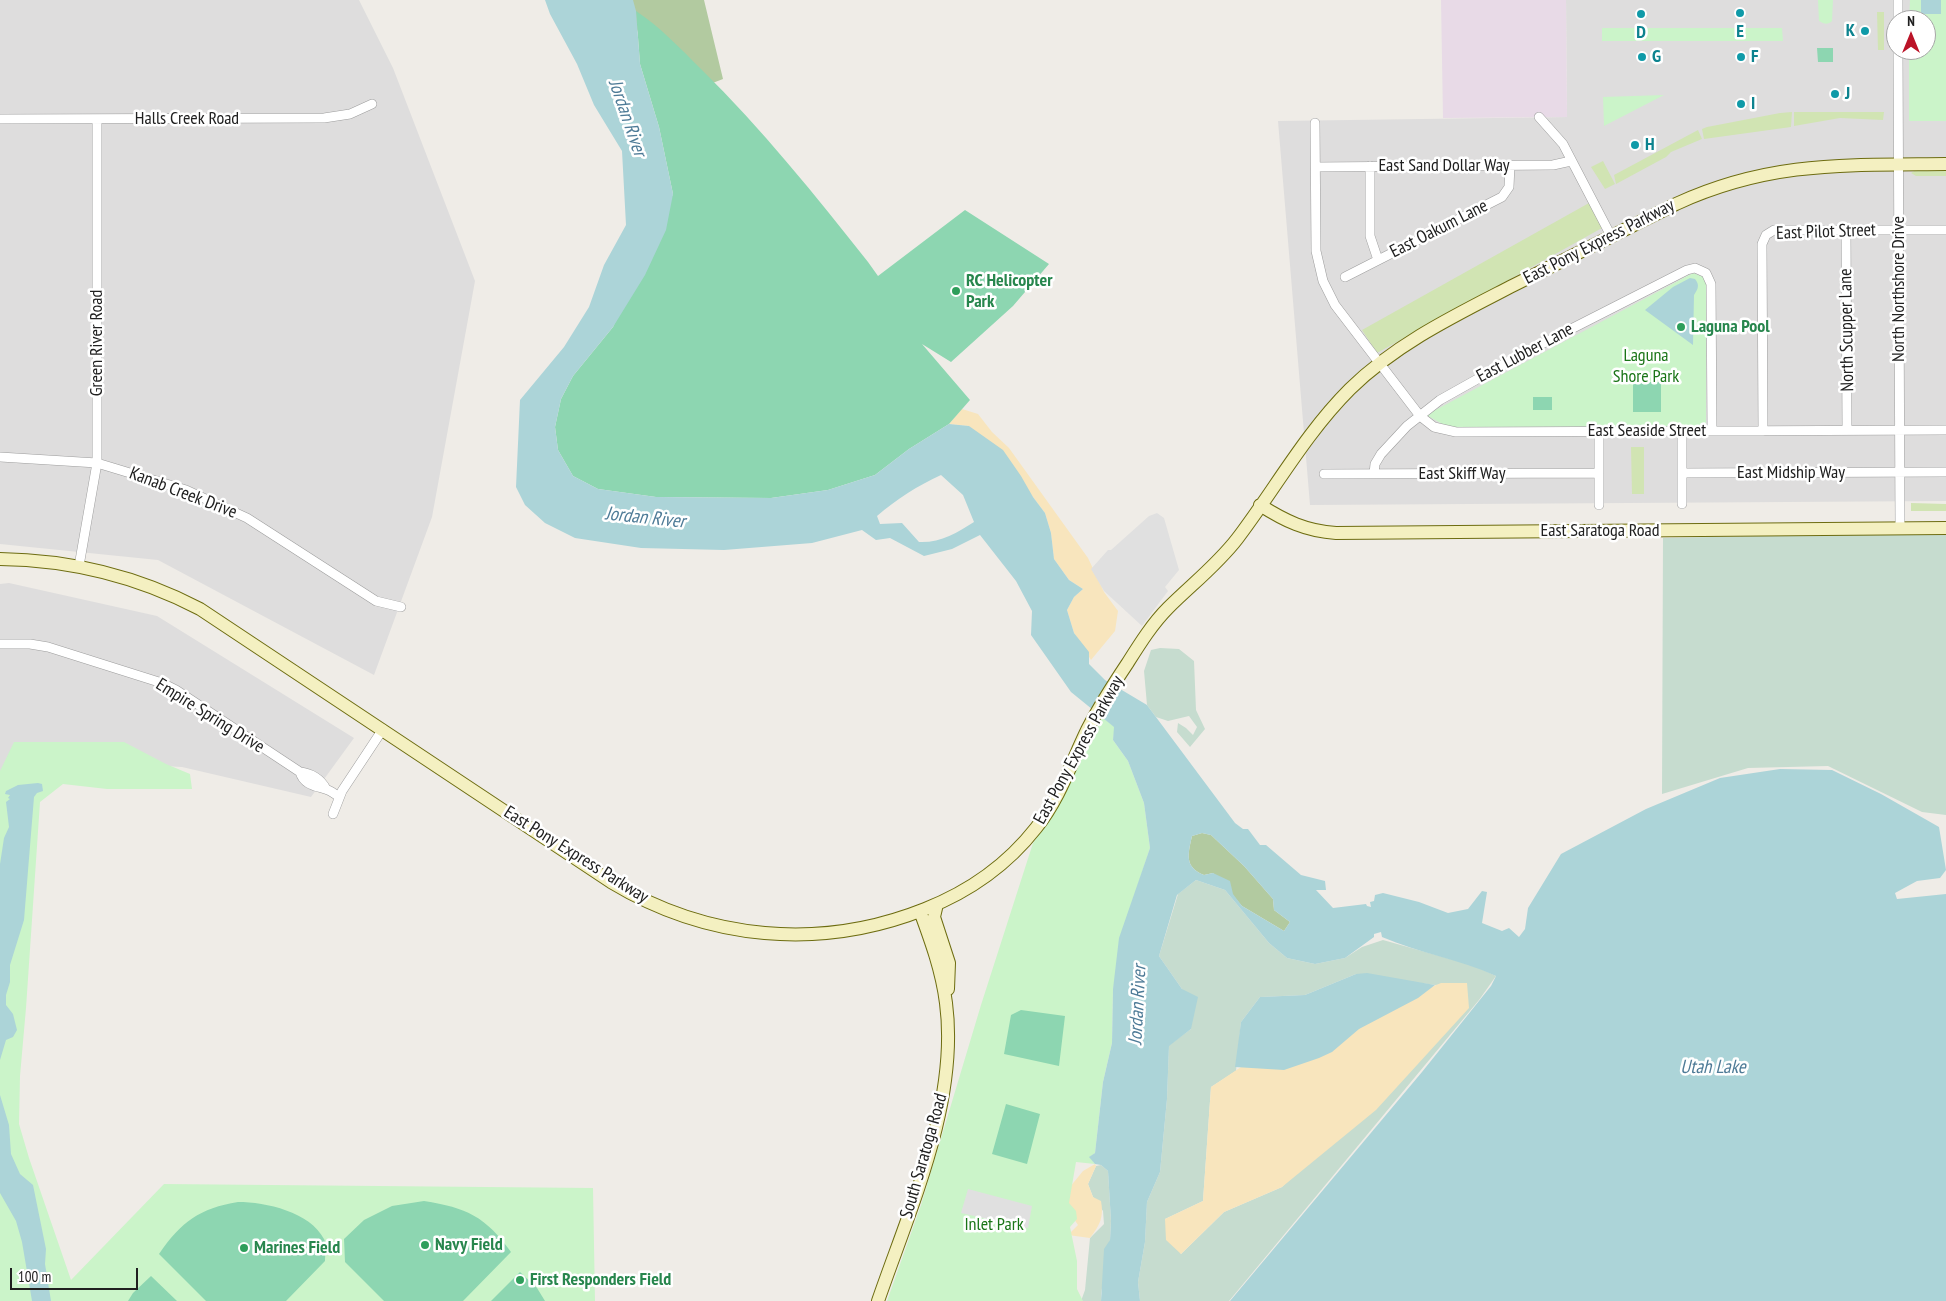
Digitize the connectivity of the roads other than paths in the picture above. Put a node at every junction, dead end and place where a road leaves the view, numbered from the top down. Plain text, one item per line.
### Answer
1 (1898, 60) edge
2 (372, 104) dead end
3 (1539, 117) dead end
4 (0, 119) edge
5 (97, 119) junction
6 (1315, 123) dead end
7 (1571, 161) junction
8 (1946, 164) edge
9 (1510, 165) junction
10 (1898, 165) junction
11 (1370, 166) junction
12 (1316, 167) junction
13 (1846, 230) junction
14 (1946, 230) edge
15 (1898, 231) junction
16 (1611, 236) junction
17 (1378, 260) junction
18 (1345, 277) dead end
19 (1380, 363) junction
20 (1420, 416) junction
21 (1847, 430) junction
22 (1900, 430) junction
23 (1946, 430) edge
24 (1682, 431) junction
25 (1712, 431) junction
26 (1763, 431) junction
27 (1599, 432) junction
28 (1303, 443) junction
29 (0, 457) edge
30 (97, 463) junction
31 (1900, 472) junction
32 (1946, 472) edge
33 (1599, 473) junction
34 (1682, 473) junction
35 (1324, 474) dead end
36 (1374, 474) junction
37 (1682, 504) dead end
38 (1260, 505) junction
39 (1599, 505) dead end
40 (1900, 528) junction
41 (1946, 528) edge
42 (0, 558) edge
43 (78, 566) junction
44 (1200, 578) junction
45 (401, 607) dead end
46 (0, 644) edge
47 (383, 729) junction
48 (339, 796) junction
49 (333, 814) dead end
50 (937, 904) junction
51 (920, 911) junction
52 (946, 1003) junction
53 (878, 1301) edge

1 - 10 street, North Northshore Drive
2 - 5 street, Halls Creek Road
3 - 7 street
4 - 5 street, Halls Creek Road
5 - 30 street, Green River Road
6 - 12 street, East Seaside Street
7 - 9 street, East Sand Dollar Way
7 - 16 street
8 - 10 main road, East Pony Express Parkway
9 - 11 street, East Sand Dollar Way
9 - 17 street, East Oakum Lane
10 - 15 street, North Northshore Drive
10 - 16 main road, East Pony Express Parkway
11 - 12 street, East Sand Dollar Way
11 - 17 street
12 - 19 street, East Seaside Street
13 - 15 street, East Pilot Street
13 - 21 street, North Scupper Lane
13 - 26 street, East Pilot Street
14 - 15 street, East Pilot Street
15 - 22 street, North Northshore Drive
16 - 19 main road, East Pony Express Parkway
17 - 18 street, East Oakum Lane
19 - 20 street, East Seaside Street
19 - 28 main road, East Pony Express Parkway
20 - 25 street, East Lubber Lane
20 - 27 street, East Seaside Street
20 - 36 street, East Lubber Lane
21 - 22 street, East Seaside Street
21 - 26 street, East Seaside Street
22 - 23 street, East Seaside Street
22 - 31 street, North Northshore Drive
24 - 25 street, East Seaside Street
24 - 27 street, East Seaside Street
24 - 34 street
25 - 26 street, East Seaside Street
27 - 33 street
28 - 38 main road, East Pony Express Parkway
28 - 44 main road, East Pony Express Parkway
29 - 30 street, Kanab Creek Drive
30 - 43 street, Green River Road
30 - 45 street, Kanab Creek Drive
31 - 32 street, East Midship Way
31 - 34 street, East Midship Way
31 - 40 street, North Northshore Drive
33 - 36 street, East Skiff Way
33 - 39 street
34 - 37 street
35 - 36 street, East Skiff Way
38 - 40 main road, East Saratoga Road
38 - 44 main road, East Pony Express Parkway
40 - 41 main road, East Saratoga Road
42 - 43 main road, East Pony Express Parkway
43 - 47 main road, East Pony Express Parkway
44 - 50 main road, East Pony Express Parkway
46 - 48 street, Empire Spring Drive
47 - 48 street
47 - 51 main road, East Pony Express Parkway
48 - 49 street
50 - 51 main road, East Pony Express Parkway
50 - 52 main road
51 - 52 main road
52 - 53 main road, South Saratoga Road

